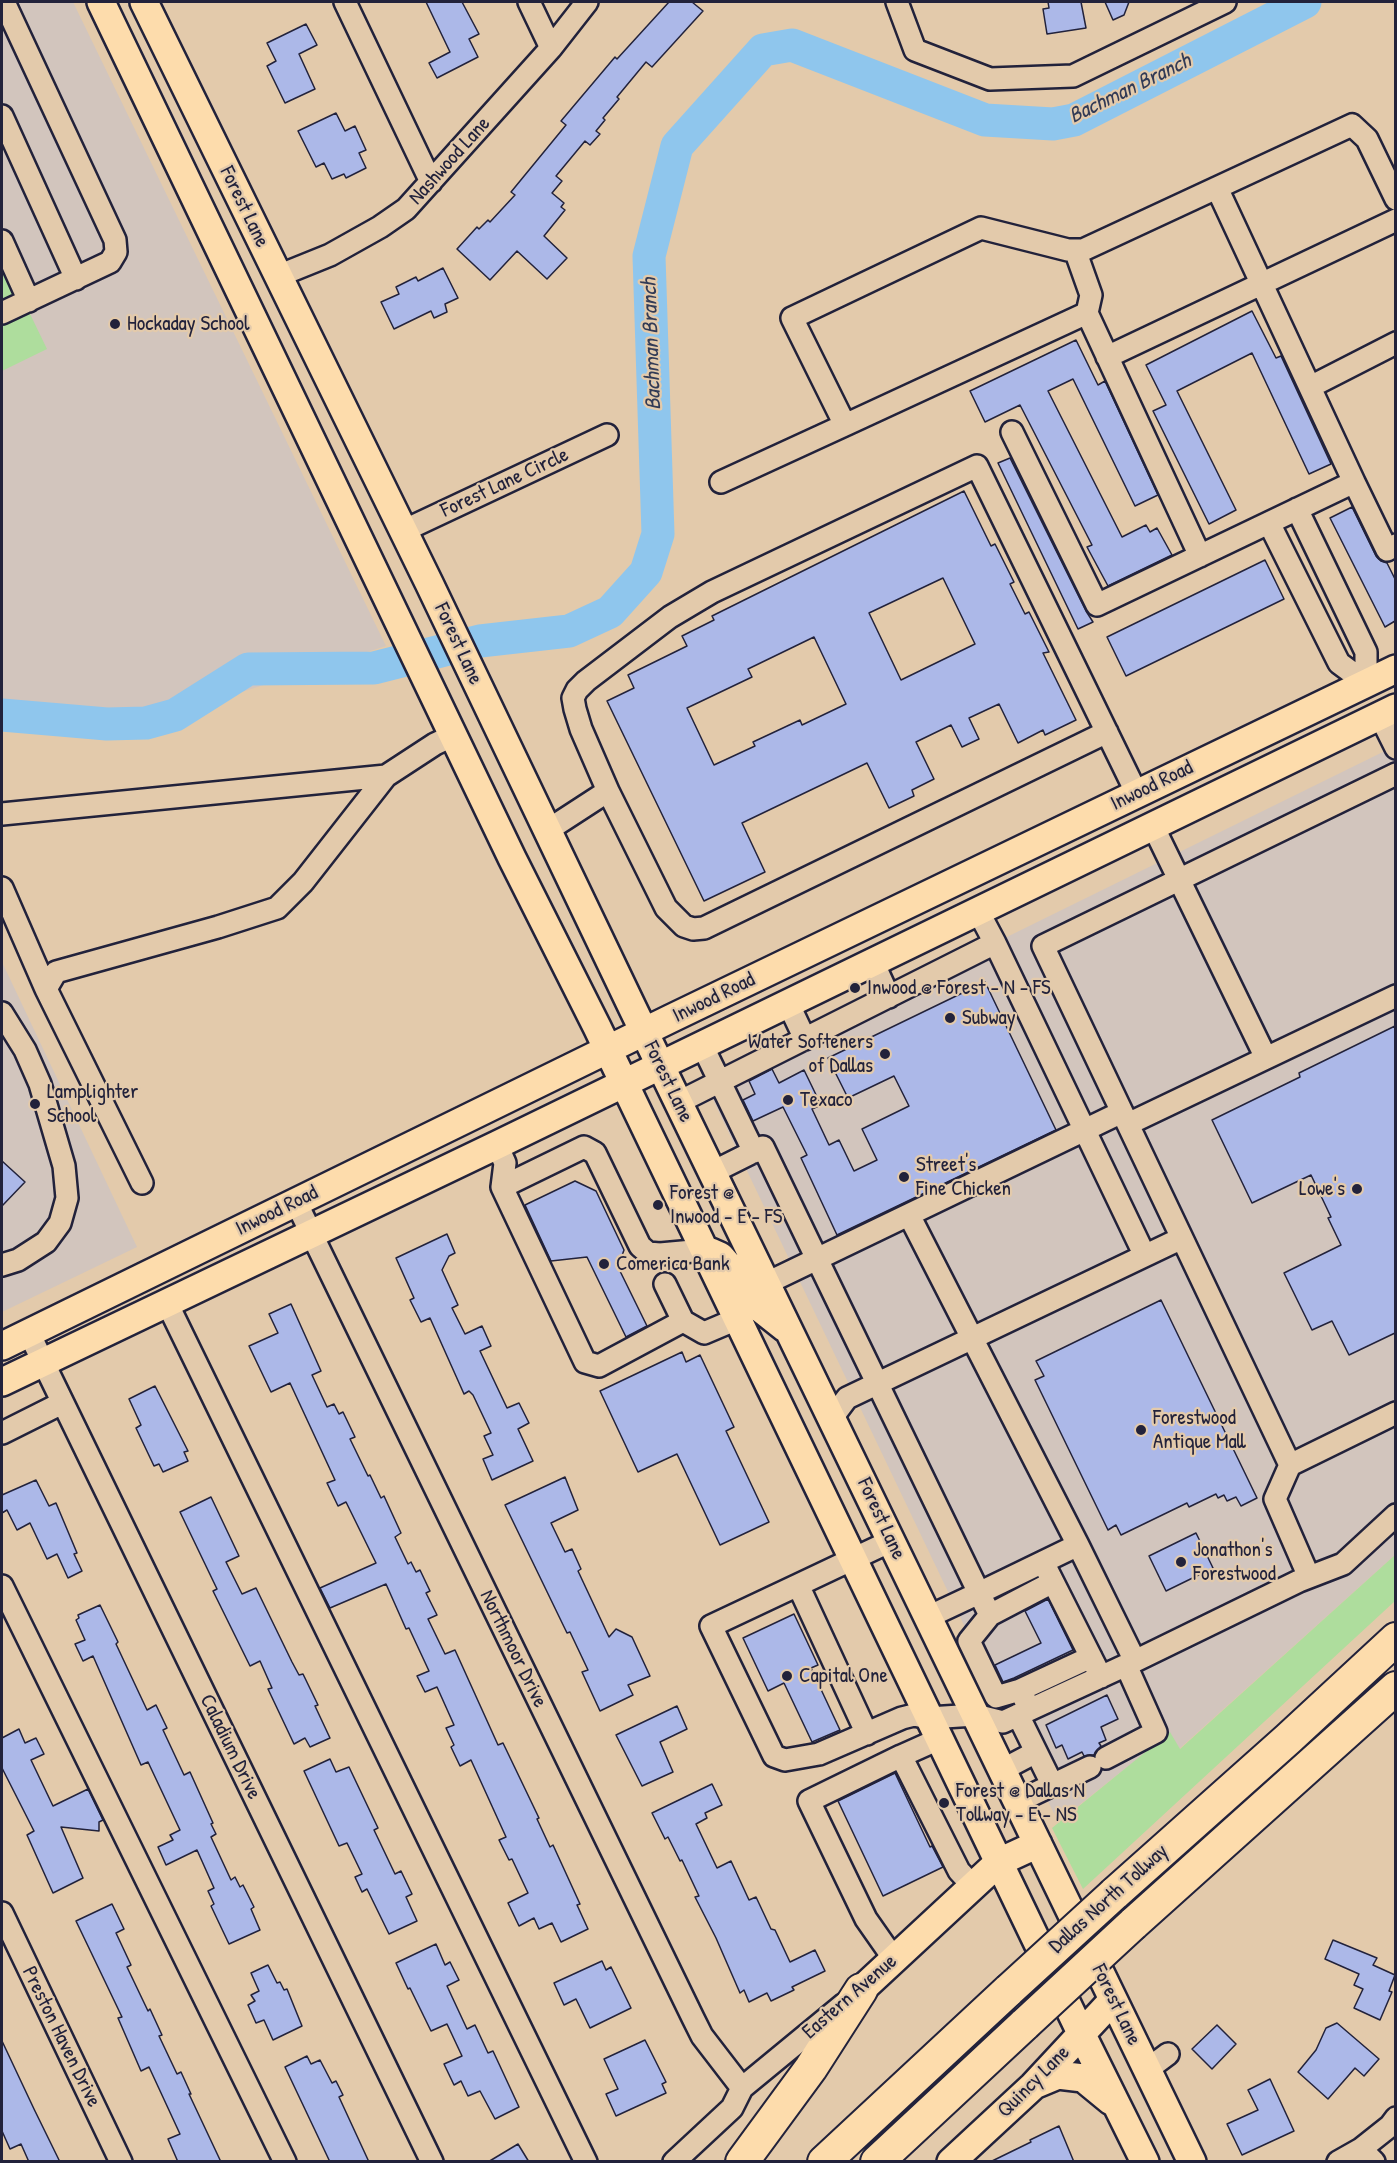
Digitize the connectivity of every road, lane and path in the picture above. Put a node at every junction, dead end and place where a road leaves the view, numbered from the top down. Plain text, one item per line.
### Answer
1 (4, 2) edge
2 (101, 2) edge
3 (144, 2) edge
4 (345, 2) edge
5 (529, 2) edge
6 (587, 2) edge
7 (897, 2) edge
8 (1226, 2) edge
9 (551, 48) junction
10 (2, 116) edge
11 (183, 173) junction
12 (431, 182) junction
13 (1217, 188) junction
14 (1395, 199) edge
15 (1395, 220) edge
16 (2, 241) edge
17 (1075, 250) junction
18 (278, 276) junction
19 (76, 279) junction
20 (1261, 283) junction
21 (29, 301) junction
22 (2, 313) edge
23 (1087, 313) junction
24 (254, 317) junction
25 (1395, 344) edge
26 (1107, 357) junction
27 (1310, 387) junction
28 (845, 425) junction
29 (1012, 432) dead end
30 (607, 435) dead end
31 (721, 482) dead end
32 (1354, 482) junction
33 (1297, 509) junction
34 (1269, 523) junction
35 (403, 531) junction
36 (1395, 545) edge
37 (1200, 556) junction
38 (1395, 669) edge
39 (1366, 683) junction
40 (1388, 712) edge
41 (1107, 732) junction
42 (454, 735) junction
43 (1395, 748) edge
44 (1395, 774) edge
45 (386, 776) junction
46 (608, 791) junction
47 (1137, 794) junction
48 (2, 814) edge
49 (1153, 826) junction
50 (548, 830) junction
51 (1179, 880) junction
52 (2, 888) edge
53 (978, 911) junction
54 (857, 929) junction
55 (995, 943) junction
56 (873, 962) junction
57 (46, 989) junction
58 (1395, 996) edge
59 (889, 997) junction
60 (788, 1004) junction
61 (2, 1013) edge
62 (644, 1032) junction
63 (805, 1039) junction
64 (702, 1045) junction
65 (607, 1050) junction
66 (1266, 1058) junction
67 (661, 1065) junction
68 (720, 1082) junction
69 (624, 1084) junction
70 (679, 1102) junction
71 (1125, 1118) junction
72 (1084, 1130) junction
73 (497, 1145) junction
74 (754, 1152) junction
75 (712, 1172) junction
76 (142, 1183) dead end
77 (502, 1187) junction
78 (296, 1202) junction
79 (909, 1215) junction
80 (311, 1234) junction
81 (1182, 1238) junction
82 (704, 1250) junction
83 (1144, 1254) junction
84 (817, 1259) junction
85 (2, 1265) edge
86 (767, 1283) junction
87 (665, 1284) dead end
88 (167, 1303) junction
89 (737, 1319) junction
90 (683, 1322) junction
91 (29, 1333) junction
92 (791, 1333) junction
93 (972, 1338) junction
94 (2, 1346) edge
95 (44, 1362) junction
96 (2, 1382) edge
97 (877, 1384) junction
98 (62, 1403) junction
99 (1395, 1413) edge
100 (832, 1418) junction
101 (2, 1433) edge
102 (794, 1436) junction
103 (1290, 1465) junction
104 (1395, 1515) edge
105 (891, 1541) junction
106 (1078, 1545) junction
107 (852, 1558) junction
108 (1043, 1562) junction
109 (1309, 1577) junction
110 (1053, 1582) junction
111 (798, 1585) junction
112 (2, 1586) edge
113 (979, 1593) junction
114 (990, 1615) junction
115 (928, 1617) junction
116 (1395, 1639) edge
117 (1091, 1657) junction
118 (1131, 1663) junction
119 (1101, 1677) junction
120 (1395, 1688) edge
121 (1020, 1690) junction
122 (1024, 1712) junction
123 (975, 1715) junction
124 (934, 1728) junction
125 (867, 1734) junction
126 (1036, 1752) junction
127 (901, 1756) junction
128 (1002, 1770) junction
129 (1052, 1784) junction
130 (1017, 1802) junction
131 (1038, 1844) junction
132 (999, 1862) junction
133 (973, 1887) junction
134 (2, 1913) edge
135 (894, 1959) junction
136 (861, 1990) junction
137 (1113, 2000) junction
138 (1082, 2035) junction
139 (1033, 2086) junction
140 (742, 2088) junction
141 (1117, 2105) junction
142 (1395, 2118) edge
143 (1368, 2155) edge
144 (121, 2162) edge
145 (285, 2162) edge
146 (432, 2162) edge
147 (586, 2162) edge
148 (674, 2162) edge
149 (742, 2162) edge
150 (824, 2162) edge
151 (877, 2162) edge
152 (951, 2162) edge
153 (1145, 2162) edge
154 (1192, 2162) edge
155 (1338, 2162) edge

1 - 19 street
2 - 11 main road, Forest Lane
3 - 18 main road, Forest Lane
4 - 12 street
5 - 9 street
6 - 9 street, Nashwood Lane
7 - 8 street
9 - 12 street, Nashwood Lane
10 - 19 street
11 - 18 main road
11 - 24 main road, Forest Lane
12 - 18 street, Nashwood Lane
13 - 14 street
13 - 17 street
13 - 20 street
15 - 20 street
16 - 21 street
17 - 23 street
17 - 28 street
18 - 24 main road
18 - 35 main road, Forest Lane
19 - 21 street
20 - 26 street
20 - 27 street
21 - 22 street
23 - 26 street
23 - 28 street
24 - 42 main road, Forest Lane
25 - 27 street
26 - 37 street
27 - 32 street
28 - 31 street
29 - 37 street
30 - 35 street, Forest Lane Circle
32 - 33 street
32 - 36 street
33 - 34 street
33 - 39 street
34 - 37 street
34 - 39 street
35 - 50 main road, Forest Lane
38 - 39 main road, Inwood Road
39 - 40 main road
39 - 47 main road, Inwood Road
40 - 43 street
40 - 49 main road, Inwood Road
41 - 46 street
41 - 46 street
41 - 47 street
42 - 45 street
42 - 65 main road, Forest Lane
44 - 51 street
45 - 48 street
45 - 57 street
46 - 50 street
47 - 49 main road
47 - 54 main road, Inwood Road
49 - 51 street
49 - 53 main road, Inwood Road
50 - 62 main road, Forest Lane
51 - 66 street
51 - 71 street
52 - 57 street
53 - 55 street
53 - 56 main road, Inwood Road
54 - 56 main road
54 - 62 main road, Inwood Road
55 - 59 street
55 - 72 street
56 - 59 street
56 - 60 main road, Inwood Road
57 - 76 street
58 - 66 street
59 - 63 street
60 - 63 street
60 - 64 main road, Inwood Road
61 - 85 street
62 - 65 main road, Inwood Road
62 - 67 main road, Forest Lane
63 - 68 street
64 - 67 main road, Inwood Road
64 - 68 street
65 - 69 main road, Forest Lane
65 - 78 main road, Inwood Road
66 - 71 street
67 - 69 main road, Inwood Road
67 - 70 main road, Forest Lane
68 - 70 street
68 - 74 street
69 - 73 main road, Inwood Road
69 - 82 main road, Forest Lane
70 - 75 main road, Forest Lane
71 - 72 street
71 - 81 street
72 - 79 street
72 - 83 street
73 - 77 street
73 - 80 main road, Inwood Road
74 - 75 street
74 - 84 street
75 - 86 main road, Forest Lane
77 - 82 street
77 - 90 street
78 - 80 street, Northmoor Drive
78 - 91 main road, Inwood Road
79 - 84 street
79 - 93 street
80 - 88 main road, Inwood Road
80 - 140 street, Northmoor Drive
81 - 83 street
81 - 103 street
82 - 89 main road, Forest Lane
82 - 92 main road
83 - 93 street
84 - 86 street
84 - 97 street
86 - 92 main road, Forest Lane
87 - 90 street
88 - 95 main road, Inwood Road
88 - 147 street
89 - 90 street
89 - 102 main road, Forest Lane
91 - 94 main road, Inwood Road
91 - 95 street, Caladium Drive
92 - 100 main road, Forest Lane
93 - 97 street
93 - 106 street
95 - 96 main road, Inwood Road
95 - 98 street, Caladium Drive
97 - 100 street
97 - 113 street
98 - 101 street
98 - 146 street, Caladium Drive
99 - 103 street
100 - 102 main road
100 - 105 main road, Forest Lane
102 - 107 main road, Forest Lane
103 - 109 street
104 - 109 street
105 - 107 street
105 - 115 main road, Forest Lane
106 - 108 street
106 - 118 street
107 - 111 street
107 - 124 main road, Forest Lane
108 - 110 street
108 - 113 street
109 - 118 street
110 - 114 street
110 - 117 street
111 - 125 street
111 - 125 street
112 - 145 street
113 - 114 street
113 - 115 street
114 - 121 street
115 - 123 main road, Forest Lane
116 - 150 highway, Dallas North Tollway, bridge
117 - 119 street
117 - 121 street
118 - 119 street
118 - 129 street
119 - 122 street
120 - 151 highway, Dallas North Tollway, bridge
121 - 122 street
122 - 123 street
122 - 126 street
123 - 124 street
123 - 128 main road, Forest Lane
124 - 125 street
124 - 127 street
124 - 132 main road, Forest Lane
126 - 128 street
126 - 129 street
127 - 133 street
127 - 135 street
128 - 130 main road, Forest Lane
129 - 130 street
130 - 131 main road, Forest Lane
131 - 132 main road, Eastern Avenue
131 - 137 main road, Forest Lane
132 - 133 main road, Eastern Avenue
132 - 138 main road, Forest Lane
133 - 135 main road, Eastern Avenue
134 - 144 street, Preston Haven Drive
135 - 136 main road, Eastern Avenue
136 - 140 street, Eastern Avenue
136 - 149 highway
137 - 138 main road, Quincy Lane
137 - 154 main road, Forest Lane
138 - 139 main road, Quincy Lane
138 - 141 main road, Forest Lane
139 - 141 main road
139 - 152 main road, Quincy Lane
140 - 148 street, Eastern Avenue
141 - 153 main road, Forest Lane
142 - 143 street
143 - 155 street

